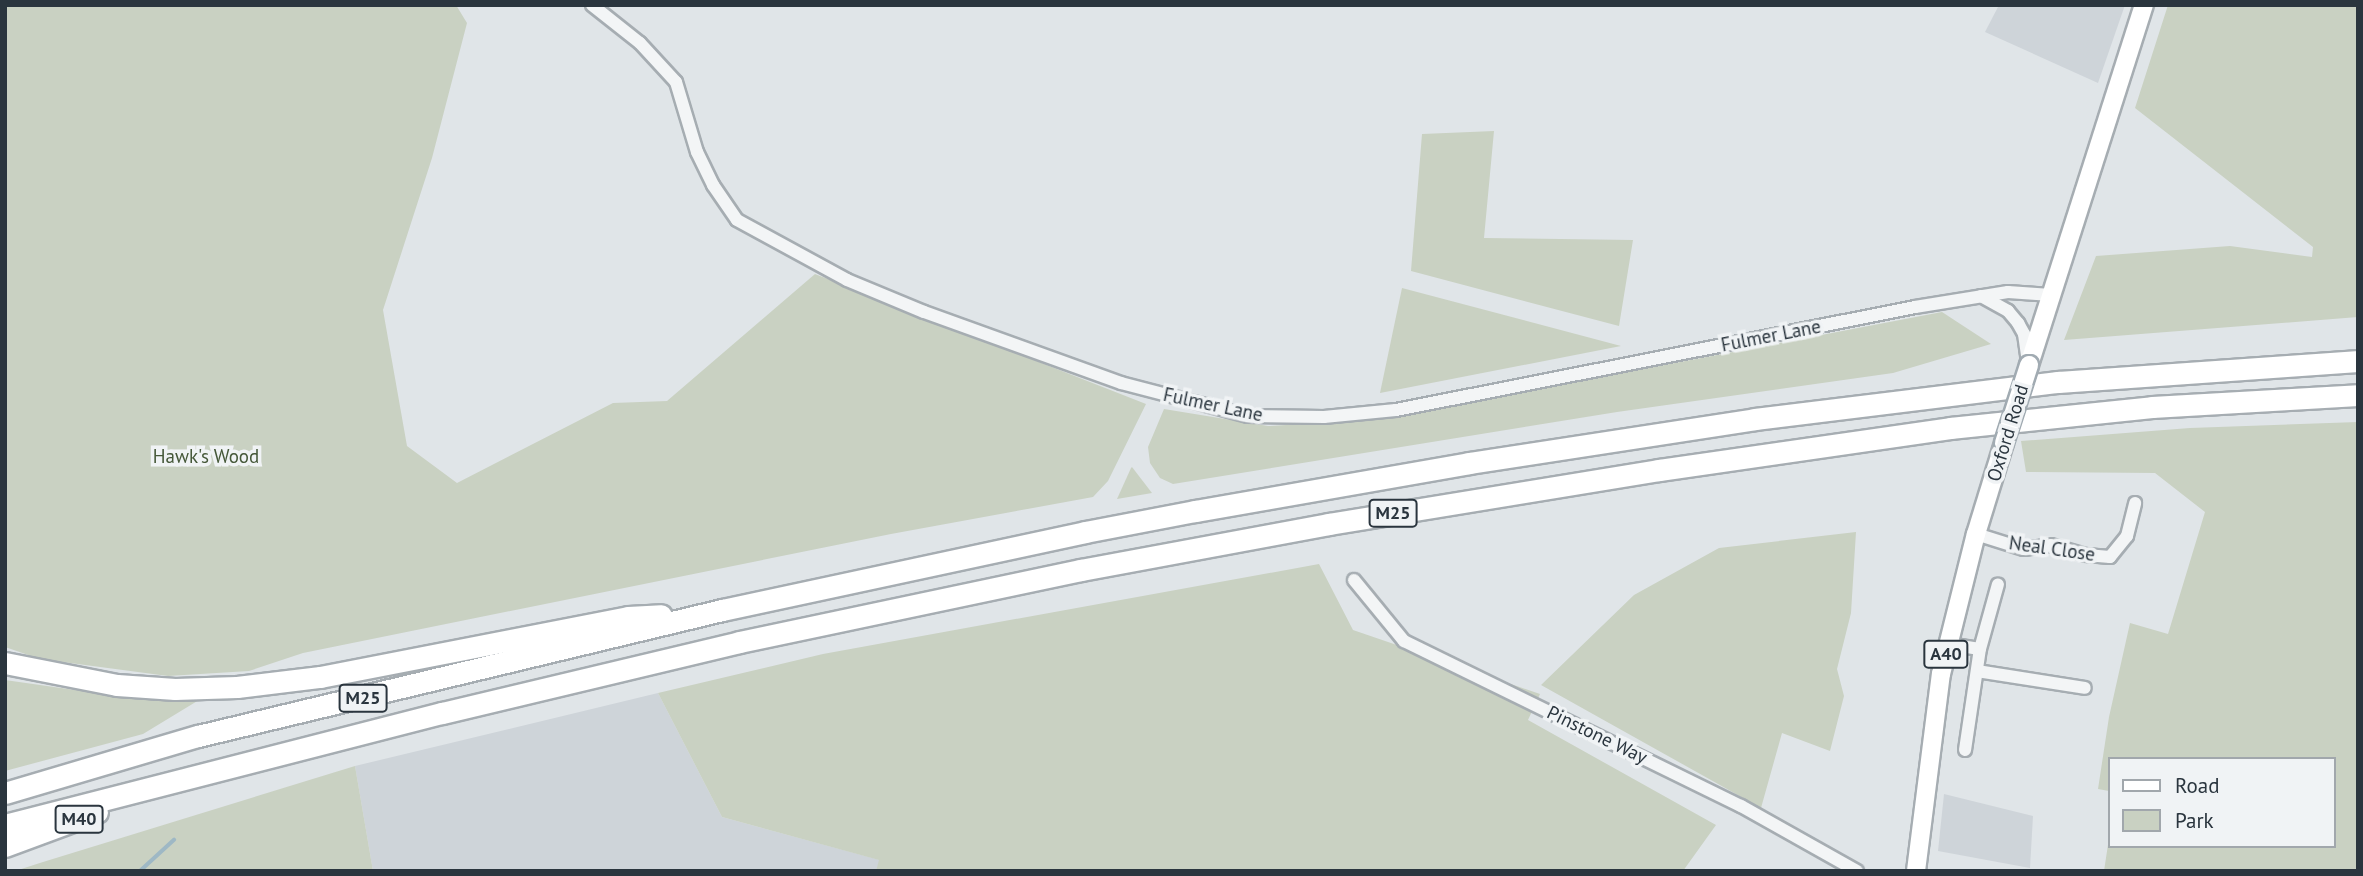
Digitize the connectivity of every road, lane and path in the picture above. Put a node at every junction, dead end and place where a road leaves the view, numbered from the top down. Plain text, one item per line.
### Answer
1 (592, 5) edge
2 (2144, 5) edge
3 (2051, 295) junction
4 (1980, 296) junction
5 (2358, 361) edge
6 (2029, 365) junction
7 (2358, 395) edge
8 (2135, 503) dead end
9 (1976, 534) junction
10 (1353, 580) dead end
11 (1998, 584) dead end
12 (722, 610) junction
13 (1948, 645) junction
14 (1980, 649) junction
15 (5, 663) edge
16 (1977, 671) junction
17 (2085, 688) dead end
18 (1965, 750) dead end
19 (151, 790) junction
20 (5, 793) edge
21 (5, 825) edge
22 (5, 846) edge
23 (1857, 871) edge
24 (1916, 871) edge

1 - 4 street, Fulmer Lane
2 - 3 main road, Oxford Road / A40
3 - 4 street, Fulmer Lane
3 - 6 main road, Oxford Road / A40
4 - 6 street
5 - 12 highway, M25
6 - 9 main road, Oxford Road / A40, bridge
7 - 19 highway, M25
8 - 9 street, Neal Close
9 - 13 main road, Oxford Road / A40
10 - 23 street, Pinstone Way
11 - 14 street
12 - 15 highway, M25
12 - 20 highway, M25
13 - 14 street
13 - 24 main road, Oxford Road / A40
14 - 16 street
16 - 17 street
16 - 18 street
19 - 21 highway, M25
19 - 22 highway, M40

